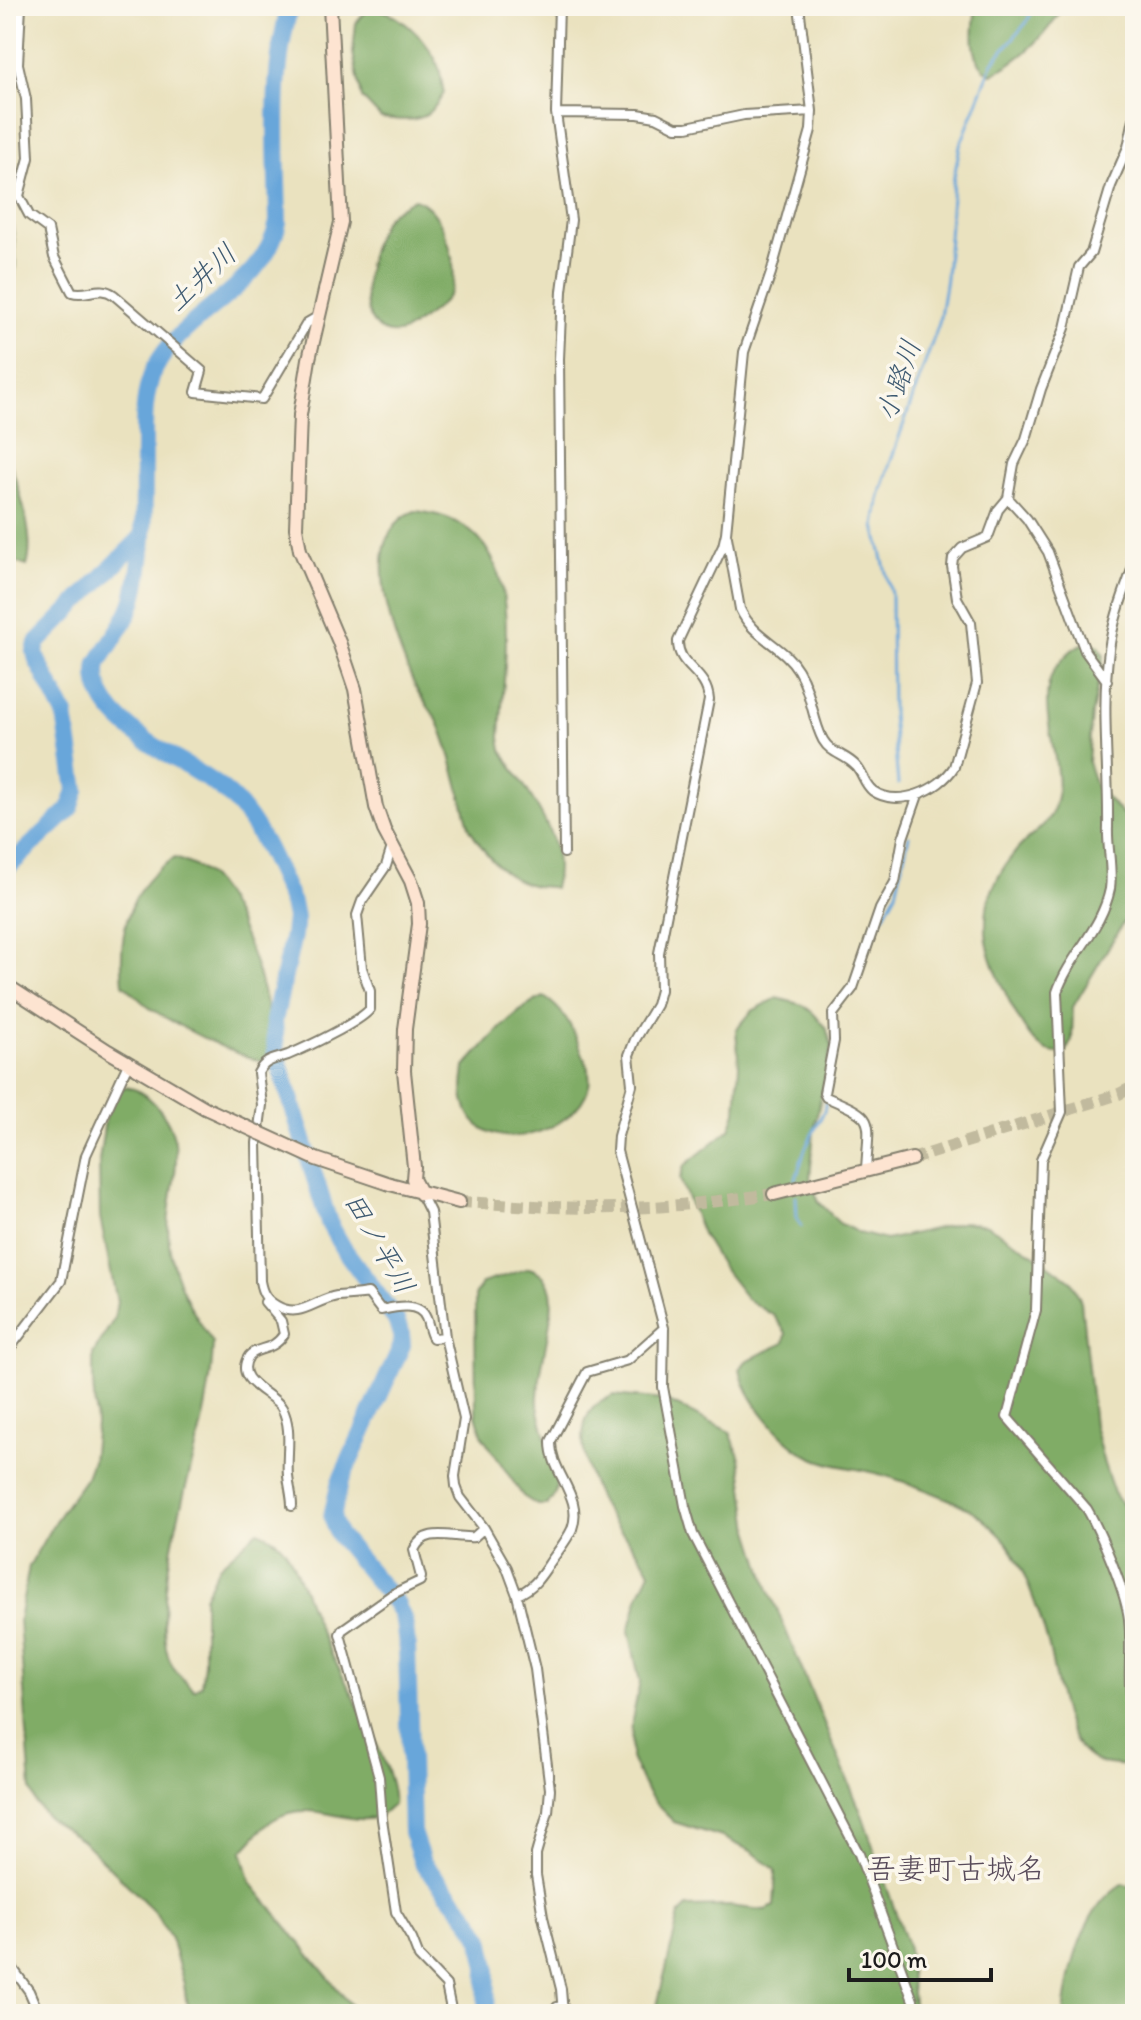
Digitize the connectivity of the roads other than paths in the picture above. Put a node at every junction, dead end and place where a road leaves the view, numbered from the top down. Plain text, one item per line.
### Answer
1 (21, 6) edge
2 (330, 6) edge
3 (559, 6) edge
4 (799, 6) edge
5 (812, 111) junction
6 (556, 113) junction
7 (1135, 114) edge
8 (319, 316) junction
9 (1008, 498) junction
10 (726, 533) junction
11 (1135, 561) edge
12 (1107, 681) junction
13 (918, 795) junction
14 (392, 847) junction
15 (564, 853) dead end
16 (6, 985) edge
17 (128, 1064) junction
18 (912, 1159) tunnel mouth
19 (866, 1170) junction
20 (421, 1194) junction
21 (774, 1194) tunnel mouth
22 (459, 1202) tunnel mouth
23 (262, 1294) junction
24 (664, 1328) junction
25 (445, 1337) junction
26 (6, 1353) edge
27 (292, 1506) dead end
28 (484, 1528) junction
29 (517, 1595) junction
30 (1135, 1718) edge
31 (6, 1959) edge
32 (563, 2010) edge
33 (39, 2014) edge
34 (452, 2014) edge
35 (553, 2014) edge
36 (918, 2014) edge

1 - 8 street
2 - 8 street
3 - 6 street
4 - 5 street
5 - 6 street
5 - 10 street
6 - 15 street
7 - 9 street
8 - 14 street
9 - 12 street
9 - 13 street
10 - 13 street
10 - 24 street
11 - 12 street
12 - 30 street
13 - 19 street
14 - 20 street
14 - 23 street
16 - 17 street
17 - 20 street, bridge
17 - 26 street
18 - 19 street
19 - 21 street
20 - 22 street
20 - 25 street
23 - 25 street
23 - 27 street
24 - 29 street
24 - 36 street
25 - 28 street
28 - 29 street
28 - 34 street
29 - 32 street
31 - 33 street
32 - 35 street

